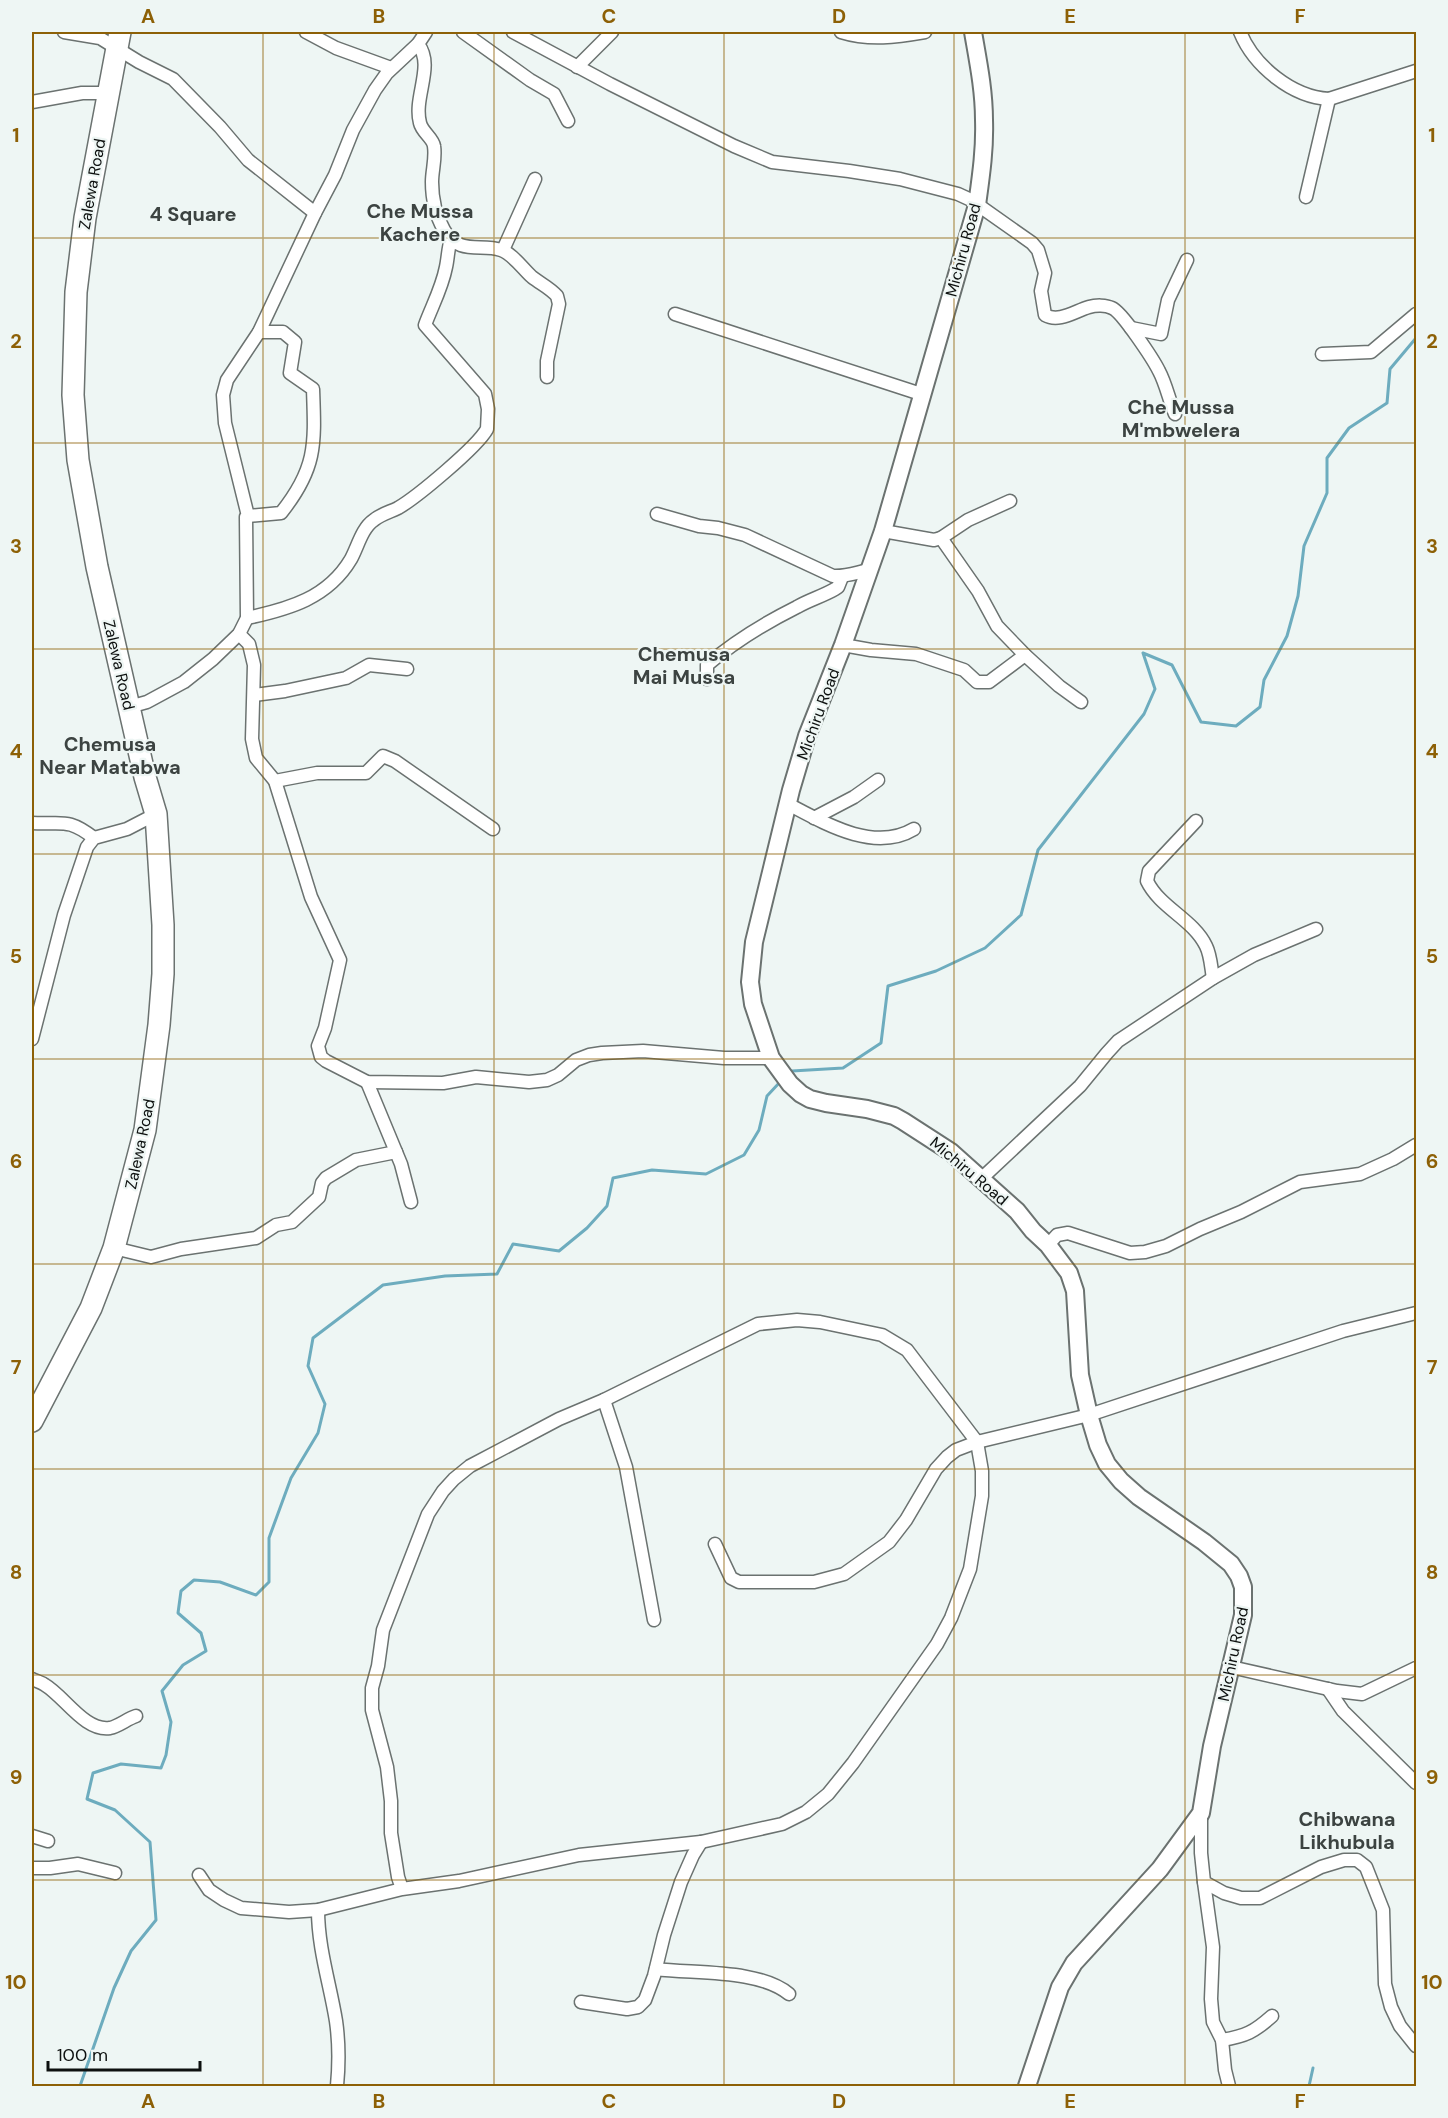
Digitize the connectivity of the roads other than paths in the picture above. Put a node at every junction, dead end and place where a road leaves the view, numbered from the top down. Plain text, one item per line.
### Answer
1 (64, 32) edge
2 (306, 32) edge
3 (426, 32) edge
4 (463, 32) edge
5 (513, 32) edge
6 (612, 32) edge
7 (841, 32) edge
8 (925, 32) edge
9 (973, 32) edge
10 (1240, 32) edge
11 (118, 39) edge
12 (418, 44) junction
13 (577, 67) junction
14 (391, 68) junction
15 (1416, 71) edge
16 (109, 93) junction
17 (1329, 99) junction
18 (32, 102) edge
19 (568, 121) dead end
20 (535, 179) dead end
21 (1306, 197) dead end
22 (977, 205) junction
23 (315, 213) junction
24 (451, 239) junction
25 (502, 250) junction
26 (1187, 260) dead end
27 (675, 314) dead end
28 (1416, 314) edge
29 (1131, 328) junction
30 (259, 332) junction
31 (1322, 354) dead end
32 (547, 377) dead end
33 (924, 395) junction
34 (1175, 414) dead end
35 (1010, 501) dead end
36 (657, 514) dead end
37 (248, 516) junction
38 (883, 531) junction
39 (941, 538) junction
40 (870, 570) junction
41 (842, 577) junction
42 (247, 618) junction
43 (239, 634) junction
44 (843, 645) junction
45 (1025, 655) junction
46 (407, 669) dead end
47 (707, 679) dead end
48 (254, 695) junction
49 (1081, 702) dead end
50 (129, 707) junction
51 (878, 780) dead end
52 (275, 781) junction
53 (788, 804) junction
54 (156, 814) junction
55 (814, 818) junction
56 (1196, 821) dead end
57 (32, 823) edge
58 (914, 829) dead end
59 (492, 830) dead end
60 (94, 838) junction
61 (1316, 929) dead end
62 (1213, 978) junction
63 (32, 1039) edge
64 (771, 1058) junction
65 (367, 1082) junction
66 (1416, 1145) edge
67 (396, 1152) junction
68 (981, 1179) junction
69 (411, 1202) dead end
70 (1048, 1245) junction
71 (114, 1248) junction
72 (1416, 1312) edge
73 (604, 1400) junction
74 (1089, 1415) junction
75 (32, 1421) edge
76 (976, 1442) junction
77 (715, 1544) dead end
78 (654, 1620) dead end
79 (1231, 1666) junction
80 (1416, 1668) edge
81 (32, 1679) edge
82 (1328, 1689) junction
83 (136, 1716) dead end
84 (1416, 1783) edge
85 (1201, 1813) junction
86 (32, 1836) edge
87 (48, 1841) dead end
88 (701, 1842) junction
89 (32, 1868) edge
90 (115, 1873) dead end
91 (200, 1875) dead end
92 (1204, 1882) junction
93 (402, 1889) junction
94 (318, 1910) junction
95 (656, 1969) junction
96 (789, 1994) dead end
97 (580, 2002) dead end
98 (1272, 2016) dead end
99 (1222, 2040) junction
100 (1416, 2046) edge
101 (337, 2086) edge
102 (1027, 2086) edge
103 (1229, 2086) edge

1 - 11 street
2 - 14 street
3 - 12 street
4 - 19 street
5 - 13 street
6 - 13 street
7 - 8 street
9 - 22 street, Michiru Road
10 - 17 street
11 - 16 highway, Zalewa Road
11 - 23 street
12 - 14 street
12 - 24 street
13 - 22 street
14 - 23 street
15 - 17 street
16 - 18 street
16 - 50 highway, Zalewa Road
17 - 21 street
20 - 25 street
22 - 29 street
22 - 33 street, Michiru Road
23 - 30 street
24 - 25 street
24 - 42 street
25 - 32 street
26 - 29 street
27 - 33 street
28 - 31 street
29 - 34 street
30 - 37 street
30 - 37 street
33 - 38 street, Michiru Road
35 - 39 street
36 - 41 street
37 - 42 street
38 - 39 street
38 - 40 street, Michiru Road
39 - 45 street
40 - 41 street
40 - 44 street, Michiru Road
41 - 47 street
42 - 43 street
43 - 48 street
43 - 50 street
44 - 45 street
44 - 53 street, Michiru Road
45 - 49 street
46 - 48 street
48 - 52 street
50 - 54 highway, Zalewa Road
51 - 55 street
52 - 59 street
52 - 65 street
53 - 55 street
53 - 64 street, Michiru Road
54 - 60 street
54 - 71 highway, Zalewa Road
55 - 58 street
56 - 62 street
57 - 60 street
60 - 63 street
61 - 62 street
62 - 68 street
64 - 65 street
64 - 68 street, Michiru Road
65 - 67 street
66 - 70 street
67 - 69 street
67 - 71 street
68 - 70 street, Michiru Road
70 - 74 street, Michiru Road
71 - 75 highway, Zalewa Road
72 - 74 street
73 - 76 street
73 - 78 street
73 - 93 street
74 - 76 street
74 - 79 street, Michiru Road
76 - 77 street
76 - 88 street
79 - 82 street
79 - 85 street, Michiru Road
80 - 82 street
81 - 83 street
82 - 84 street
85 - 92 street
85 - 102 street, Michiru Road
86 - 87 street
88 - 93 street
88 - 95 street
89 - 90 street
91 - 94 street
92 - 99 street
92 - 100 street
93 - 94 street
94 - 101 street
95 - 96 street
95 - 97 street
98 - 99 street
99 - 103 street

